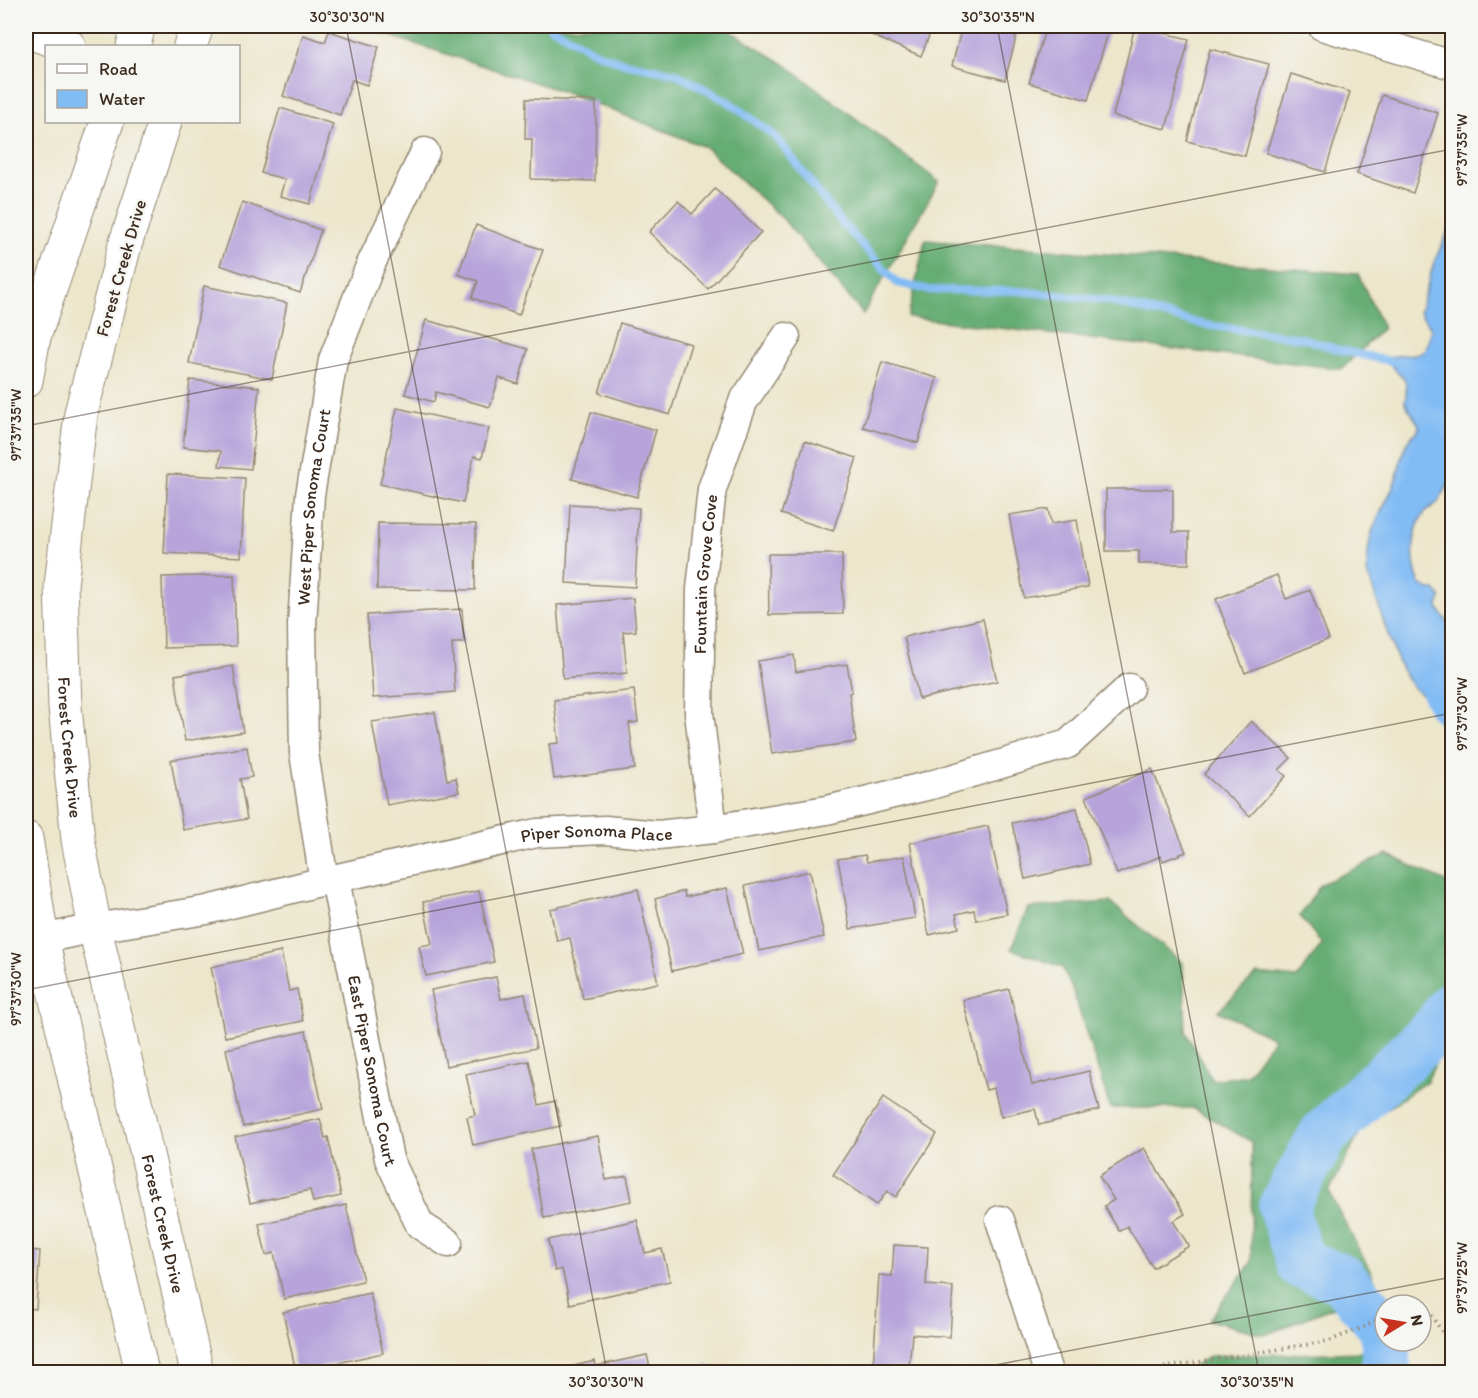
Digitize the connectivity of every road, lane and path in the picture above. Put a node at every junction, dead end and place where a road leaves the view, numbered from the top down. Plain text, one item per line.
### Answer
1 (140, 26) edge
2 (197, 26) edge
3 (1322, 26) edge
4 (26, 31) edge
5 (66, 45) edge
6 (133, 45) edge
7 (190, 45) edge
8 (1452, 65) edge
9 (107, 123) edge
10 (165, 123) edge
11 (425, 152) dead end
12 (786, 337) dead end
13 (26, 381) edge
14 (1129, 688) dead end
15 (713, 828) junction
16 (26, 838) edge
17 (330, 880) junction
18 (95, 928) junction
19 (42, 939) junction
20 (1000, 1220) dead end
21 (448, 1243) dead end
22 (1433, 1318) edge
23 (1373, 1322) edge
24 (1452, 1344) edge
25 (142, 1372) edge
26 (197, 1372) edge
27 (1048, 1372) edge
28 (1153, 1372) edge

1 - 6 street
2 - 7 street
3 - 8 street
4 - 5 street
9 - 13 street
10 - 18 street, Forest Creek Drive
11 - 17 street, West Piper Sonoma Court
12 - 15 street, Fountain Grove Cove
14 - 15 street, Piper Sonoma Place
15 - 17 street, Piper Sonoma Place
16 - 19 street
17 - 18 street, Piper Sonoma Place
17 - 21 street, East Piper Sonoma Court
18 - 19 street, Piper Sonoma Place
18 - 26 street, Forest Creek Drive
19 - 25 street
20 - 27 street
22 - 24 path
23 - 28 path

